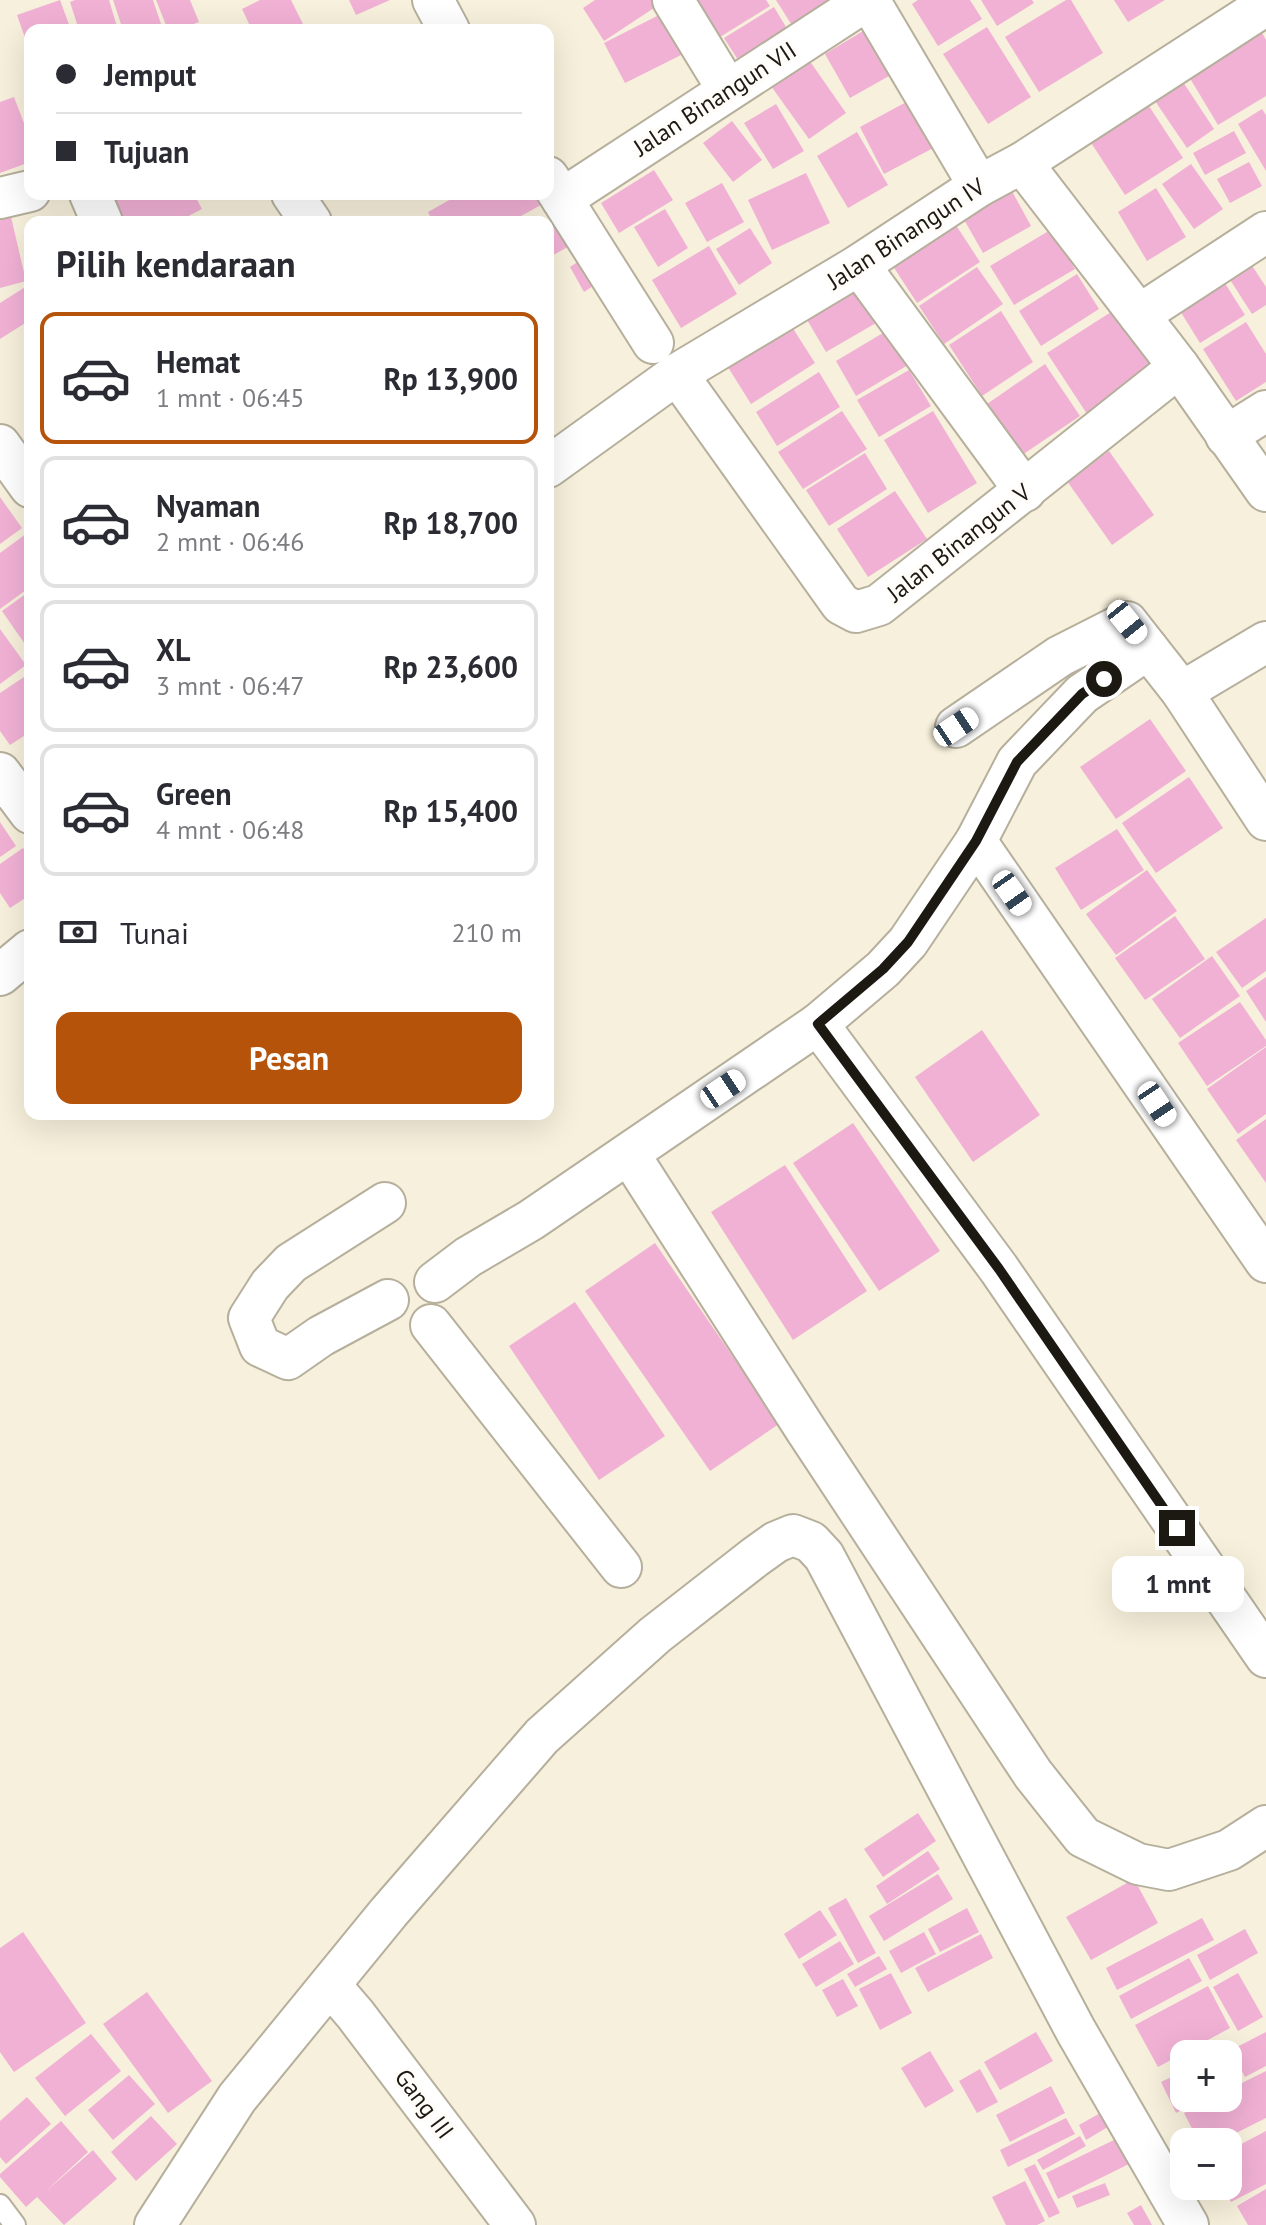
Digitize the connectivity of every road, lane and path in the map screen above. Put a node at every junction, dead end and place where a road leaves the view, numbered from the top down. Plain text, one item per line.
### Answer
1 (673, 0) edge
2 (868, 0) edge
3 (1266, 5) edge
4 (728, 90) junction
5 (1022, 163) junction
6 (979, 186) junction
7 (555, 188) edge
8 (24, 192) edge
9 (0, 198) edge
10 (1266, 232) edge
11 (859, 265) junction
12 (1139, 315) junction
13 (653, 343) dead end
14 (1179, 367) junction
15 (677, 374) junction
16 (1266, 411) edge
17 (1226, 436) junction
18 (0, 445) edge
19 (554, 463) edge
20 (24, 479) edge
21 (1025, 491) junction
22 (1266, 491) edge
23 (1266, 642) edge
24 (1148, 649) junction
25 (1182, 692) junction
26 (956, 727) dead end
27 (0, 773) edge
28 (24, 805) edge
29 (1266, 820) edge
30 (976, 841) junction
31 (24, 955) edge
32 (0, 975) edge
33 (818, 1024) junction
34 (629, 1154) junction
35 (385, 1203) dead end
36 (1266, 1262) edge
37 (435, 1282) junction
38 (388, 1300) junction
39 (431, 1325) junction
40 (621, 1567) dead end
41 (1266, 1657) edge
42 (1266, 1826) edge
43 (330, 1985) junction
44 (0, 2205) edge
45 (15, 2225) edge
46 (155, 2225) edge
47 (515, 2225) edge
48 (1188, 2225) edge

1 - 4 street
2 - 4 street, Jalan Binangun VII
2 - 6 street
3 - 5 street, Jalan Binangun IV
4 - 7 street, Jalan Binangun VII
5 - 6 street, Jalan Binangun IV
5 - 12 street
6 - 11 street, Jalan Binangun IV
7 - 13 street
8 - 9 street
10 - 12 street
11 - 15 street, Jalan Binangun IV
11 - 21 street
12 - 14 street
14 - 17 street
14 - 21 street, Jalan Binangun V
15 - 19 street, Jalan Binangun IV
15 - 21 street, Jalan Binangun V
16 - 17 street
17 - 22 street
18 - 20 street
23 - 25 street
24 - 25 street
24 - 26 street
24 - 30 street
25 - 29 street
27 - 28 street
30 - 33 street
30 - 36 street
31 - 32 street
33 - 34 street
33 - 41 street
34 - 37 street
34 - 42 street
35 - 38 street
37 - 38 street
37 - 39 street
38 - 39 street
39 - 40 street
43 - 46 street
43 - 47 street, Gang III
43 - 48 street
44 - 45 lane

